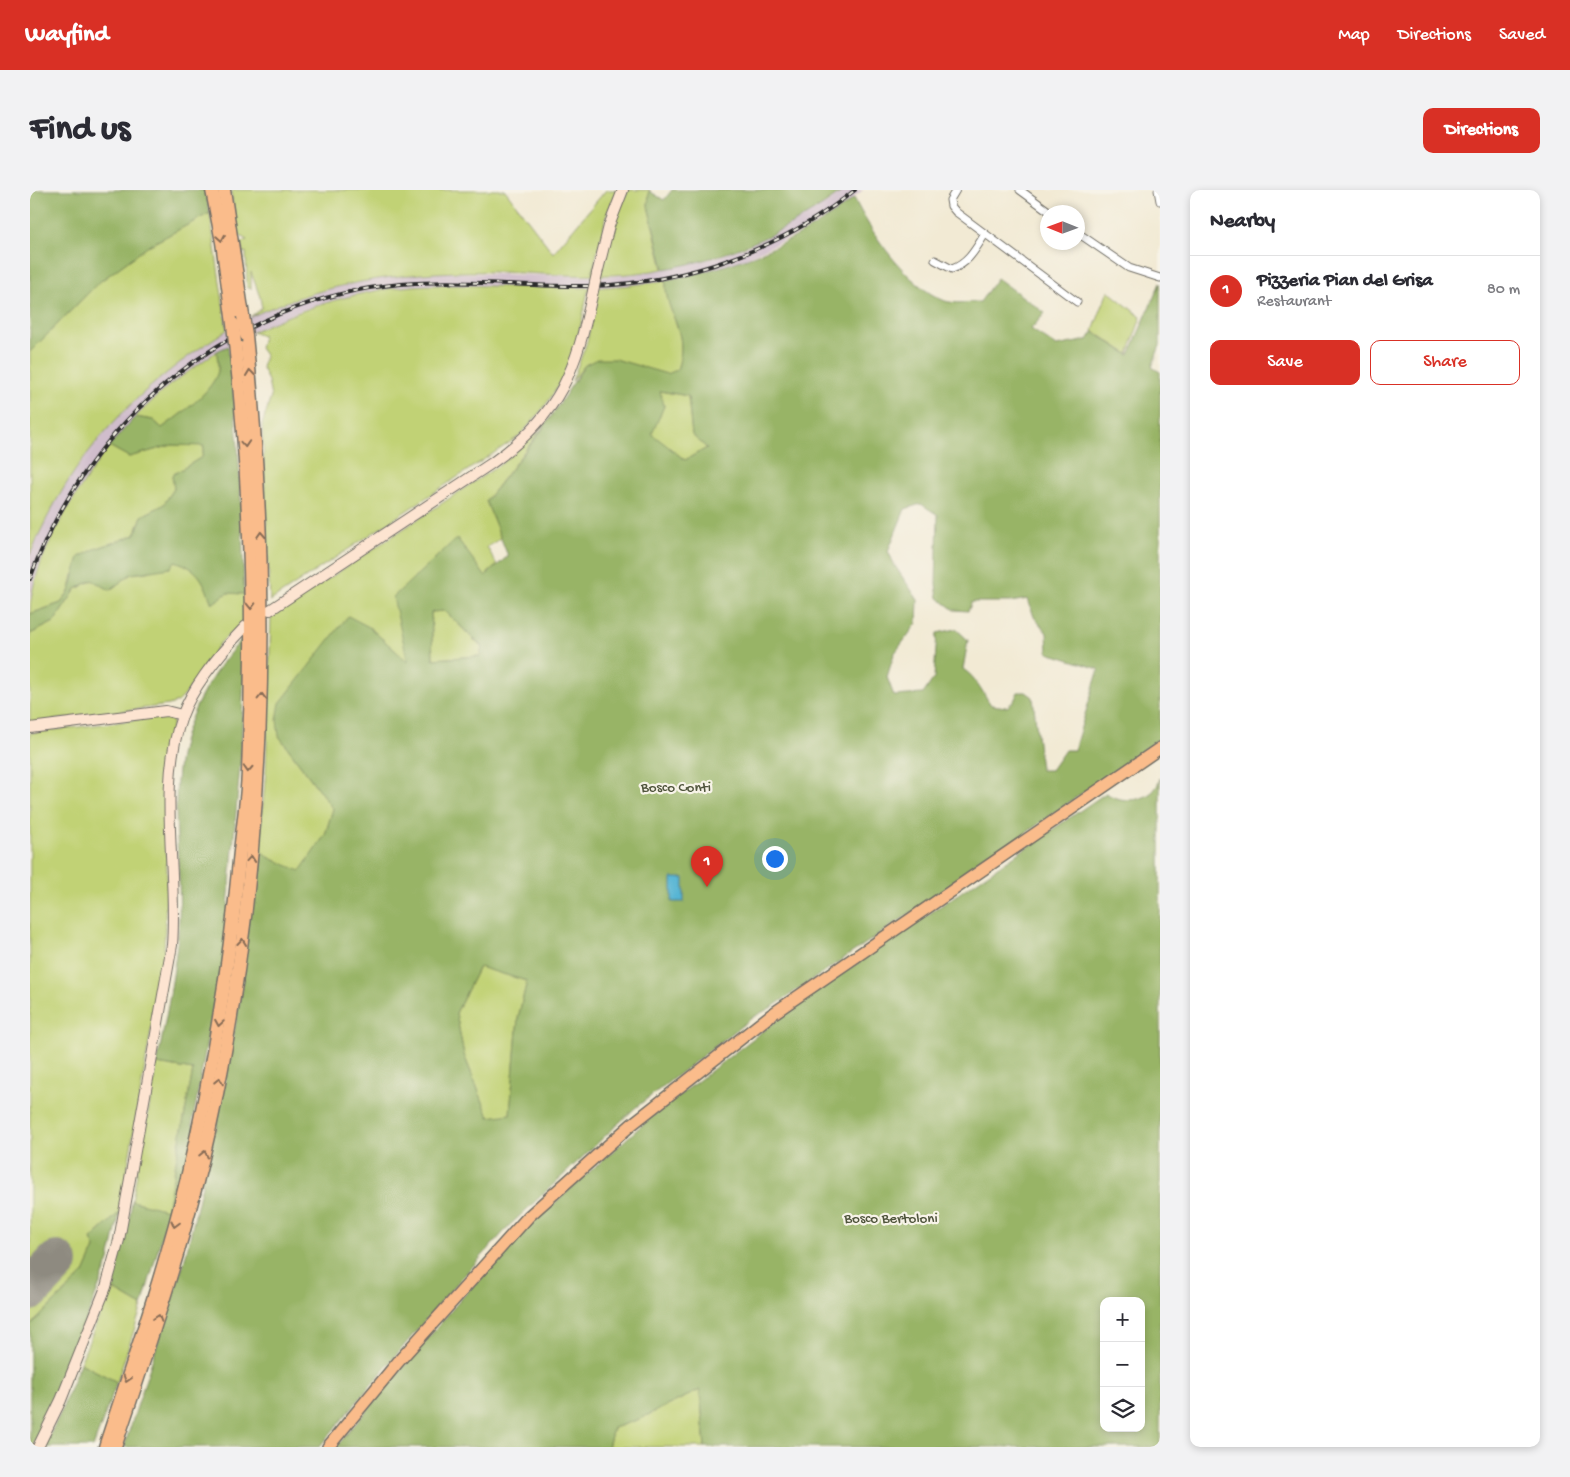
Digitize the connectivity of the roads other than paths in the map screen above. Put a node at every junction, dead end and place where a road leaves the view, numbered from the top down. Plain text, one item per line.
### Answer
1 (212, 190) edge
2 (224, 190) edge
3 (623, 190) edge
4 (956, 190) edge
5 (1020, 190) edge
6 (1158, 190) edge
7 (1160, 201) edge
8 (1040, 205) edge
9 (985, 234) junction
10 (1085, 238) edge
11 (935, 260) dead end
12 (1160, 278) edge
13 (1077, 302) dead end
14 (238, 320) junction
15 (270, 610) dead end
16 (246, 626) dead end
17 (182, 715) junction
18 (30, 728) edge
19 (1160, 748) edge
20 (241, 907) junction
21 (192, 1178) junction
22 (38, 1447) edge
23 (104, 1447) edge
24 (115, 1447) edge
25 (328, 1447) edge

1 -> 14 highway
2 - 14 highway
3 - 15 main road, bridge
4 - 9 street
5 - 8 street
6 - 7 street
9 - 11 street
9 - 13 street
10 - 12 street
14 -> 20 highway, bridge
20 -> 14 highway, bridge
16 - 17 main road
17 - 18 main road
17 - 22 main road
19 - 25 main road
20 - 21 highway
21 -> 23 highway
24 -> 21 highway

